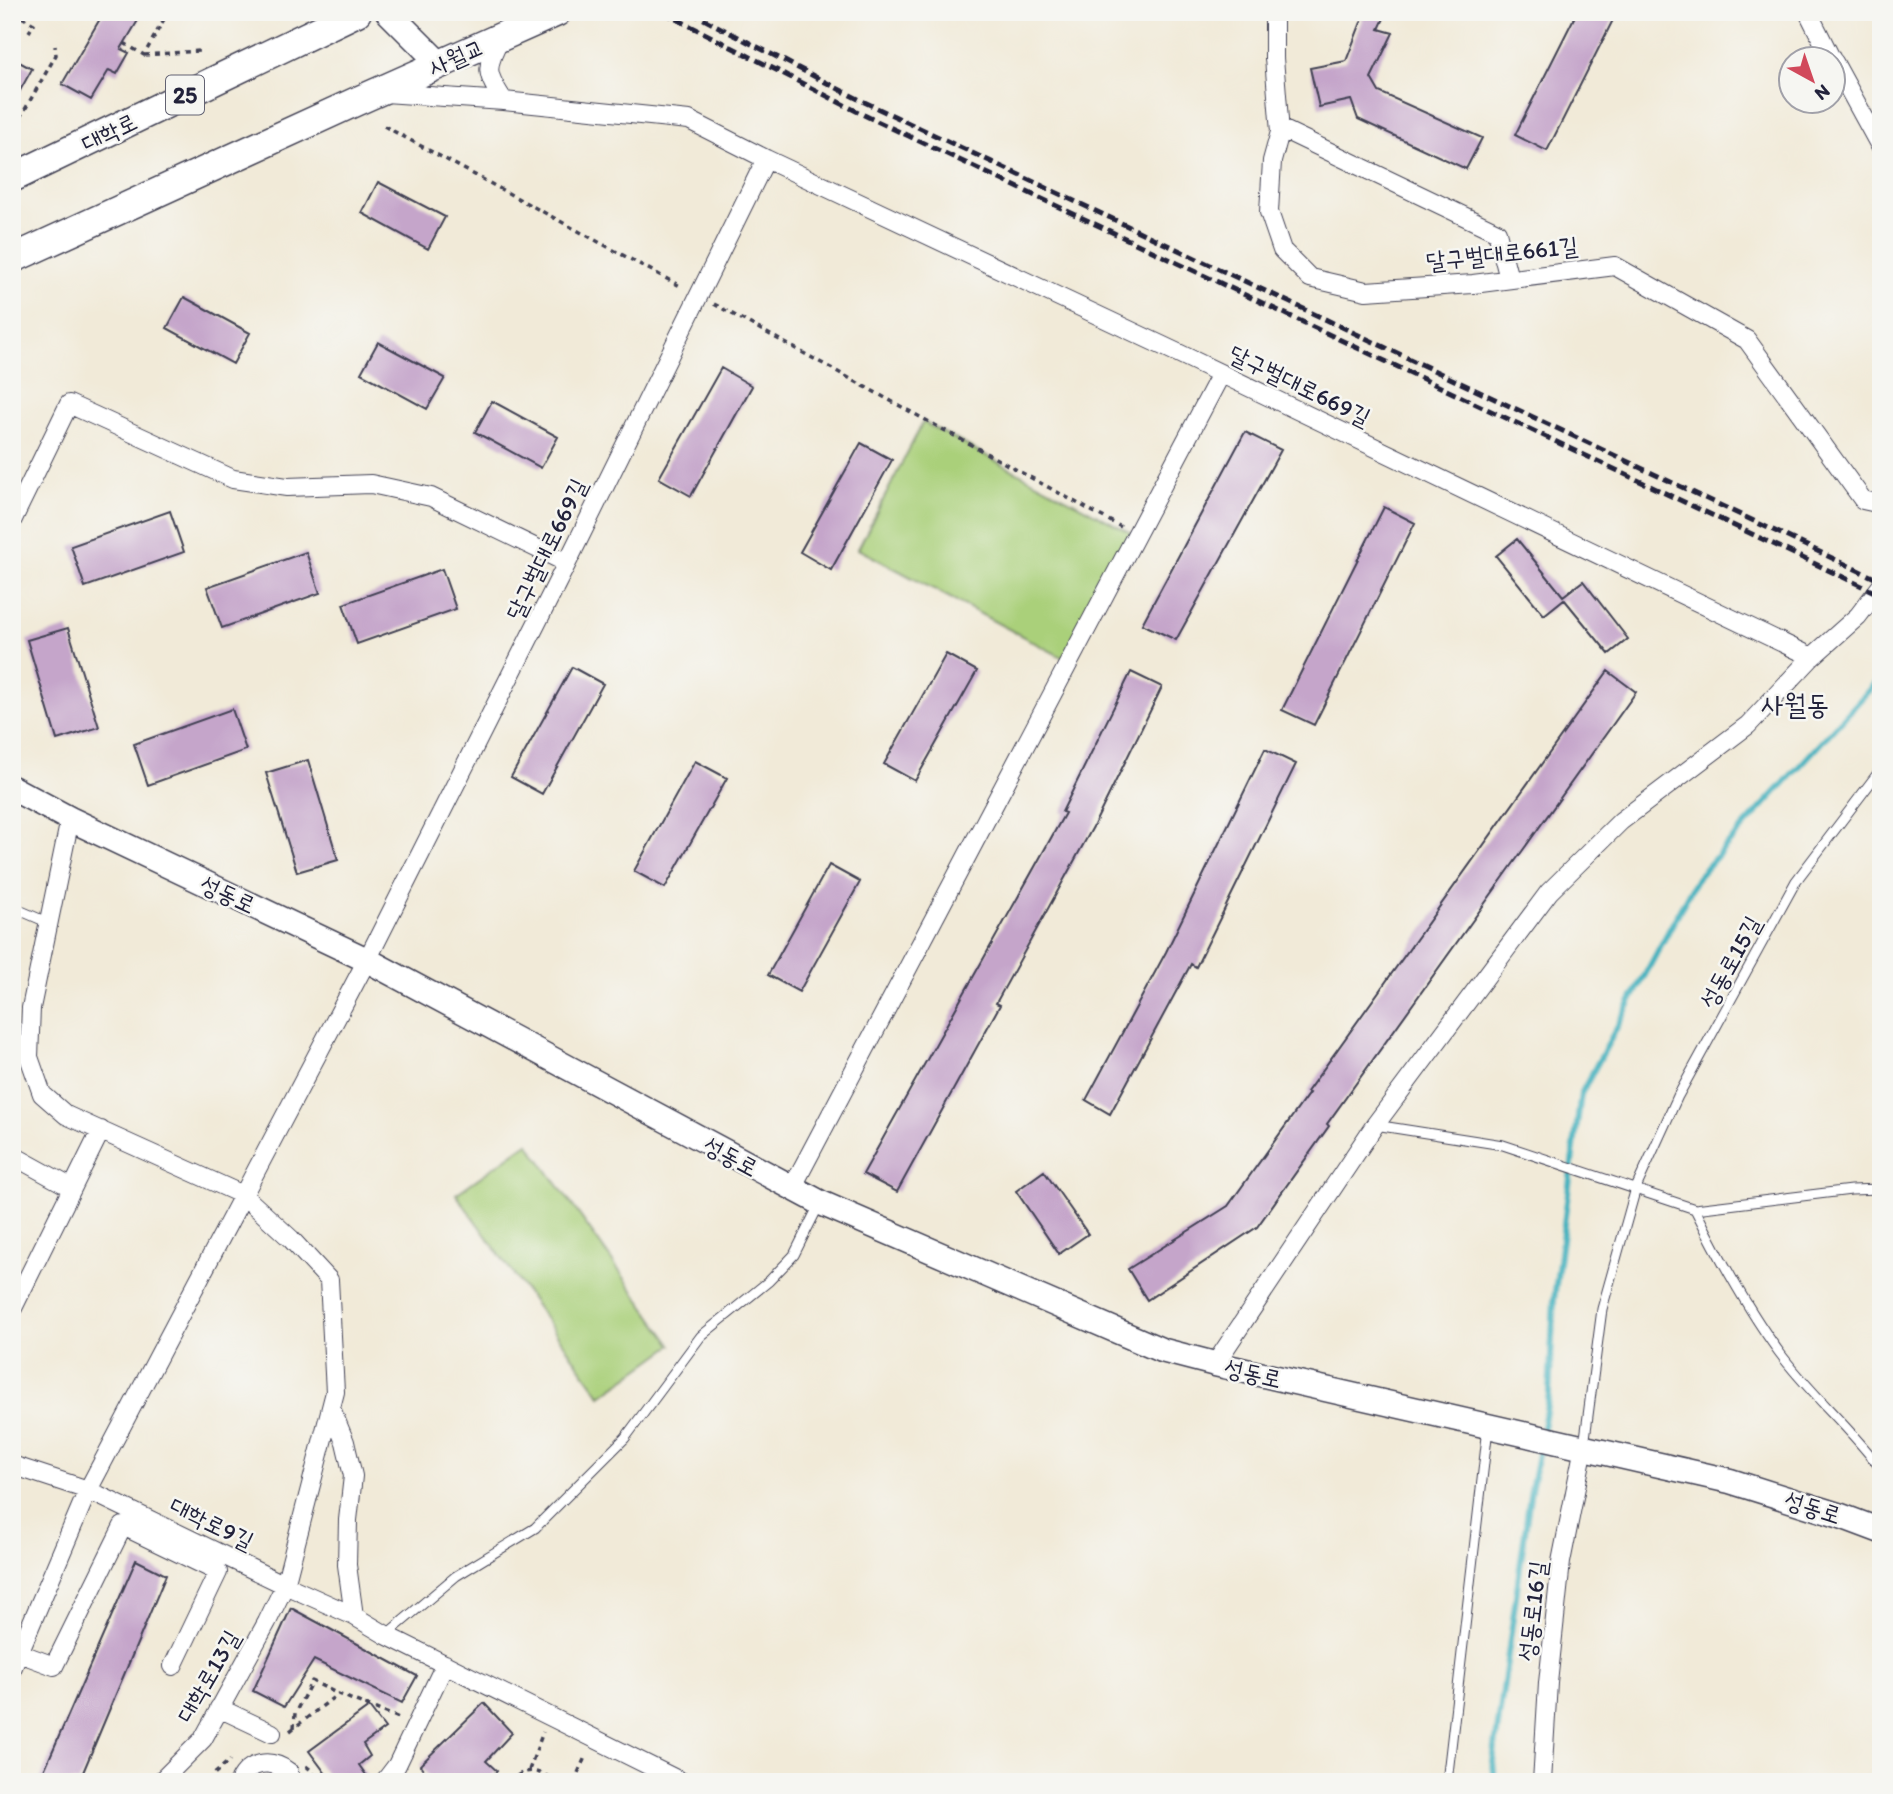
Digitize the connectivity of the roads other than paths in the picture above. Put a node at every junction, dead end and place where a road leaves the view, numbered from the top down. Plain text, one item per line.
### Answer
1 (357, 12) edge
2 (388, 12) edge
3 (557, 12) edge
4 (1274, 12) edge
5 (1808, 12) edge
6 (501, 37) junction
7 (1825, 46) edge
8 (440, 64) junction
9 (1848, 88) edge
10 (366, 97) junction
11 (504, 101) junction
12 (1280, 128) junction
13 (1881, 148) edge
14 (766, 159) junction
15 (12, 178) edge
16 (12, 258) edge
17 (1509, 279) junction
18 (1221, 374) junction
19 (1881, 504) edge
20 (12, 521) edge
21 (567, 563) junction
22 (1881, 586) edge
23 (1812, 657) junction
24 (1881, 769) edge
25 (12, 788) edge
26 (70, 819) junction
27 (12, 907) edge
28 (49, 923) junction
29 (367, 960) junction
30 (1374, 1125) junction
31 (101, 1130) junction
32 (12, 1155) edge
33 (72, 1188) junction
34 (792, 1188) junction
35 (1636, 1188) junction
36 (1881, 1189) edge
37 (243, 1195) junction
38 (821, 1203) junction
39 (1695, 1209) junction
40 (12, 1310) edge
41 (1215, 1364) junction
42 (331, 1408) junction
43 (1492, 1427) junction
44 (1582, 1447) junction
45 (12, 1465) edge
46 (1881, 1469) edge
47 (88, 1490) junction
48 (1881, 1531) edge
49 (285, 1585) junction
50 (354, 1616) junction
51 (386, 1635) junction
52 (16, 1661) edge
53 (445, 1664) junction
54 (173, 1666) dead end
55 (219, 1708) junction
56 (280, 1733) road end
57 (289, 1772) dead end
58 (160, 1782) edge
59 (239, 1782) edge
60 (384, 1782) edge
61 (682, 1782) edge
62 (1447, 1782) edge
63 (1542, 1782) edge

1 - 15 main road, 대학로 / 25
2 - 8 street
3 - 6 main road, 사월교
4 - 12 street, 달구벌대로661길
5 - 7 street
6 - 8 main road, 사월교
6 - 11 street
8 - 10 main road, 사월교
9 - 13 street
10 - 11 street, 달구벌대로669길
10 - 16 main road
11 - 14 street, 달구벌대로669길
12 - 17 street
12 - 17 street, 달구벌대로661길
14 - 18 street, 달구벌대로669길
14 - 21 street, 달구벌대로669길
17 - 19 street, 달구벌대로661길
18 - 23 street, 달구벌대로669길
18 - 34 street
20 - 21 street
21 - 29 street, 달구벌대로669길
22 - 23 street
23 - 30 street
24 - 35 lane, 성동로15길
25 - 26 street, 성동로
26 - 28 street, 대학로13길
26 - 29 street, 성동로
27 - 28 lane
28 - 31 street, 대학로13길
29 - 34 street, 성동로
29 - 37 street, 달구벌대로669길
30 - 35 lane
30 - 41 street
31 - 33 street
31 - 37 street, 대학로13길
32 - 33 street
33 - 40 street
34 - 38 street, 성동로
35 - 39 lane
35 - 44 lane, 성동로15길
36 - 39 lane
37 - 42 street, 대학로13길
37 - 47 street, 달구벌대로669길
38 - 41 street, 성동로
38 - 51 lane
39 - 46 lane
41 - 43 street, 성동로
42 - 49 street, 대학로13길
42 - 50 street
43 - 44 street, 성동로
43 - 62 lane
44 - 48 street, 성동로
44 - 63 street, 성동로16길
45 - 47 street, 대학로9길
47 - 49 street, 대학로9길
47 - 52 street, 달구벌대로669길
49 - 50 street, 대학로9길
49 - 55 street, 대학로13길
50 - 51 street, 대학로9길
51 - 53 street, 대학로9길
52 - 54 street
53 - 60 street
53 - 61 street, 대학로9길
55 - 56 street
55 - 58 street, 대학로13길
57 - 59 street

